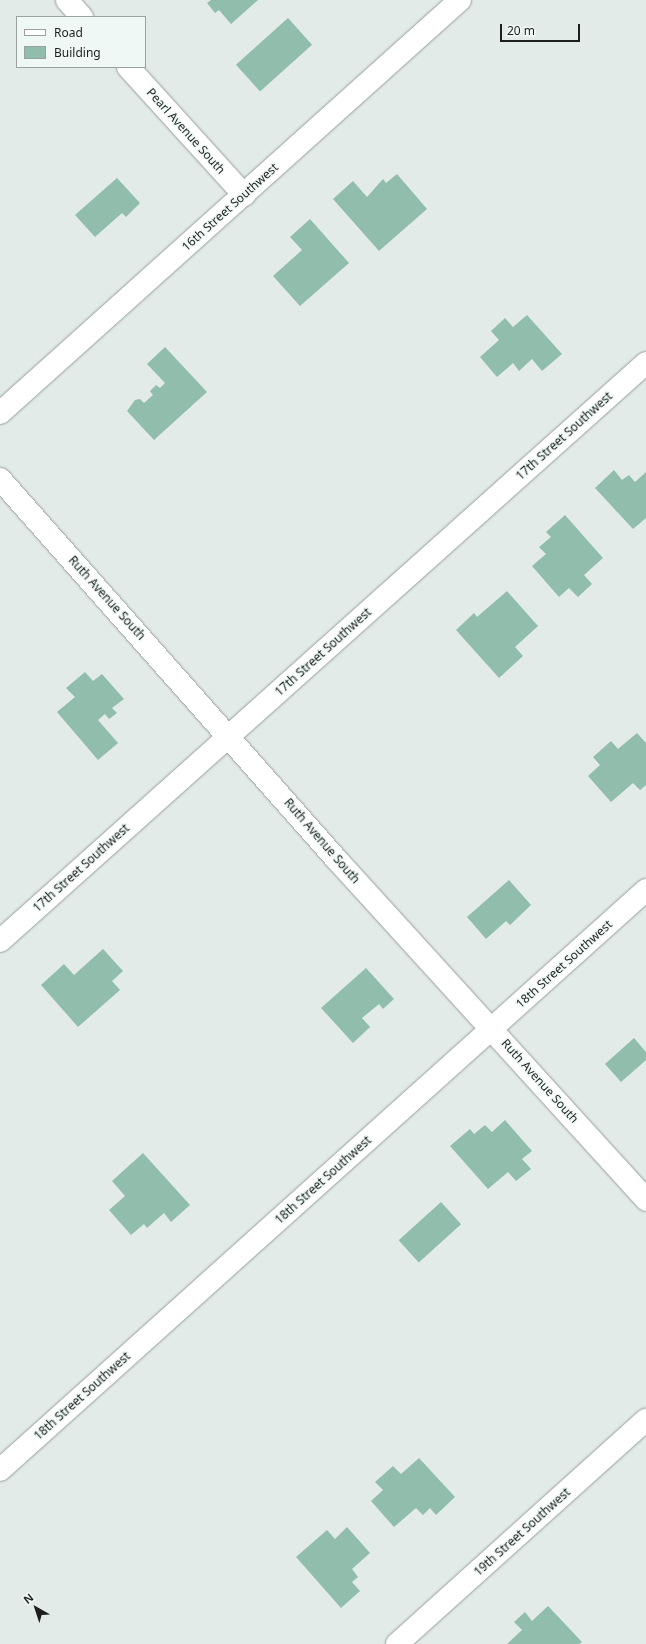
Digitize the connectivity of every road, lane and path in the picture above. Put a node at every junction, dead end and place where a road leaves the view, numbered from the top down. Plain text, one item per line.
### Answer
1 (67, 0) edge
2 (460, 0) edge
3 (81, 16) edge
4 (129, 68) edge
5 (244, 195) junction
6 (646, 363) edge
7 (0, 413) edge
8 (0, 479) edge
9 (230, 735) junction
10 (646, 890) edge
11 (0, 941) edge
12 (493, 1028) junction
13 (646, 1200) edge
14 (646, 1420) edge
15 (0, 1470) edge
16 (397, 1644) edge

1 - 3 street
2 - 5 street, 16th Street Southwest
4 - 5 street, Pearl Avenue South
5 - 7 street, 16th Street Southwest
6 - 9 street, 17th Street Southwest
8 - 9 street, Ruth Avenue South
9 - 11 street, 17th Street Southwest
9 - 12 street, Ruth Avenue South
10 - 12 street, 18th Street Southwest
12 - 13 street, Ruth Avenue South
12 - 15 street, 18th Street Southwest
14 - 16 street, 19th Street Southwest

